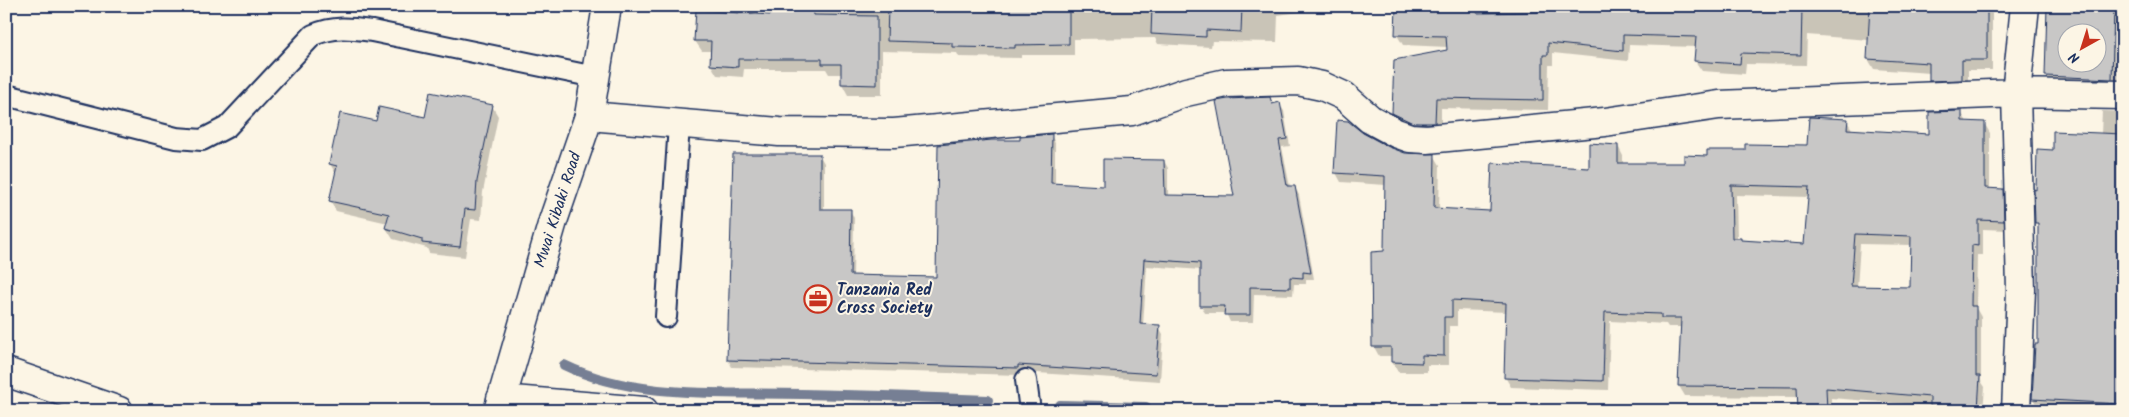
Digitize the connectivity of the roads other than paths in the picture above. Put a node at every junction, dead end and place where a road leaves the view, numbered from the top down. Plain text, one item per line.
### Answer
1 (606, 6) edge
2 (2025, 6) edge
3 (594, 77) junction
4 (2016, 93) junction
5 (6, 95) edge
6 (2123, 95) edge
7 (589, 116) junction
8 (678, 125) junction
9 (666, 317) dead end
10 (6, 372) edge
11 (1026, 380) dead end
12 (500, 405) edge
13 (119, 411) edge
14 (644, 411) edge
15 (1030, 411) edge
16 (2016, 411) edge

1 - 3 street, Mwai Kibaki Road
2 - 4 street
3 - 5 lane
3 - 7 street, Mwai Kibaki Road
4 - 6 street
4 - 8 street
4 - 16 street
7 - 8 street
7 - 12 street, Mwai Kibaki Road
8 - 9 lane
10 - 13 street
11 - 15 lane
12 - 14 street

